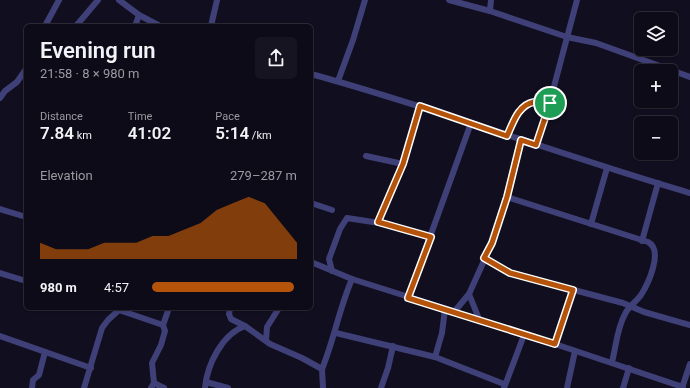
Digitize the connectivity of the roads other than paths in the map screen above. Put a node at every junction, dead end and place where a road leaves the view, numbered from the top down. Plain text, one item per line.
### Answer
1 (59, 0) edge
2 (98, 0) edge
3 (119, 0) edge
4 (217, 0) edge
5 (364, 0) edge
6 (449, 0) edge
7 (491, 0) edge
8 (577, 0) edge
9 (490, 10) junction
10 (139, 15) junction
11 (46, 24) edge
12 (78, 24) edge
13 (136, 24) edge
14 (156, 24) edge
15 (211, 24) edge
16 (567, 37) junction
17 (24, 72) edge
18 (313, 75) edge
19 (690, 77) edge
20 (338, 81) junction
21 (0, 98) edge
22 (550, 103) junction
23 (420, 106) junction
24 (471, 123) junction
25 (507, 136) junction
26 (521, 140) junction
27 (536, 145) junction
28 (366, 156) dead end
29 (403, 164) junction
30 (607, 168) junction
31 (658, 183) junction
32 (690, 193) edge
33 (507, 197) junction
34 (313, 204) edge
35 (0, 209) edge
36 (332, 210) dead end
37 (24, 216) edge
38 (378, 222) junction
39 (591, 224) junction
40 (431, 237) junction
41 (642, 241) junction
42 (484, 258) junction
43 (313, 263) edge
44 (332, 271) junction
45 (0, 273) edge
46 (352, 279) junction
47 (24, 280) edge
48 (573, 290) junction
49 (469, 294) junction
50 (408, 298) junction
51 (632, 306) junction
52 (445, 309) junction
53 (116, 310) edge
54 (120, 310) edge
55 (169, 310) edge
56 (230, 310) edge
57 (278, 310) edge
58 (454, 312) junction
59 (479, 319) junction
60 (163, 325) junction
61 (690, 325) edge
62 (245, 326) junction
63 (336, 333) junction
64 (524, 335) junction
65 (0, 336) edge
66 (266, 340) junction
67 (555, 344) junction
68 (393, 346) junction
69 (575, 351) junction
70 (45, 352) junction
71 (436, 357) junction
72 (612, 362) junction
73 (690, 364) edge
74 (91, 368) junction
75 (629, 368) junction
76 (322, 369) junction
77 (205, 385) edge
78 (152, 386) edge
79 (504, 386) edge
80 (32, 388) edge
81 (84, 388) edge
82 (164, 388) edge
83 (228, 388) edge
84 (323, 388) edge
85 (381, 388) edge
86 (567, 388) edge
87 (623, 388) edge
88 (682, 388) edge

1 - 11 street
2 - 12 street
3 - 10 street
4 - 15 street
5 - 20 street
6 - 9 street
7 - 9 street
8 - 16 street
9 - 16 street
10 - 13 street
10 - 14 street
16 - 19 street
16 - 22 street
17 - 21 street
18 - 20 street
20 - 23 street
22 - 25 street
22 - 27 street
23 - 24 street
23 - 29 street
24 - 25 street
24 - 40 street
25 - 26 street
26 - 27 street
26 - 33 street
27 - 30 street
28 - 29 street
29 - 38 street
30 - 31 street
30 - 39 street
31 - 32 street
31 - 41 street
33 - 39 street
33 - 42 street
34 - 36 street
35 - 37 street
38 - 40 street
38 - 44 street
39 - 41 street
40 - 50 street
41 - 51 street
42 - 48 street
42 - 49 street
43 - 44 street
44 - 46 street
45 - 47 street
46 - 50 street
46 - 63 street
48 - 51 street
48 - 67 street
49 - 58 street
49 - 59 street
50 - 52 street
51 - 61 street
51 - 72 street
52 - 58 street
52 - 71 street
53 - 74 street
54 - 60 street
55 - 60 street
56 - 62 street
57 - 66 street
58 - 59 street
59 - 64 street
60 - 78 street
62 - 66 street
62 - 77 street
63 - 68 street
63 - 76 street
64 - 67 street
64 - 79 street
65 - 70 street
66 - 76 street
67 - 69 street
68 - 71 street
68 - 85 street
69 - 72 street
69 - 86 street
70 - 74 street
70 - 80 street
71 - 79 street
72 - 75 street
73 - 88 street
74 - 81 street
75 - 87 street
75 - 88 street
76 - 84 street
77 - 83 street
78 - 82 street

